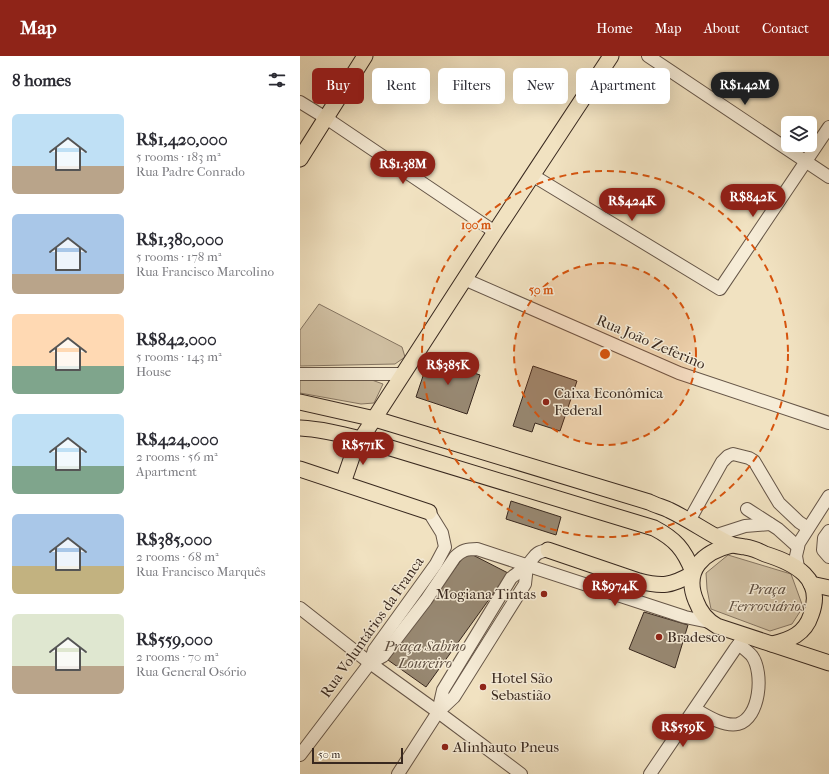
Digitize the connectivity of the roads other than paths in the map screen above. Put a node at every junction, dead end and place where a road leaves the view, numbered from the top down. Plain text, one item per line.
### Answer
1 (365, 56) edge
2 (612, 56) edge
3 (648, 56) edge
4 (300, 102) edge
5 (326, 118) junction
6 (829, 127) edge
7 (300, 159) edge
8 (806, 161) junction
9 (532, 175) junction
10 (829, 177) edge
11 (495, 232) junction
12 (464, 279) junction
13 (300, 374) edge
14 (404, 374) junction
15 (300, 402) edge
16 (375, 419) junction
17 (829, 423) edge
18 (300, 428) edge
19 (361, 439) junction
20 (300, 469) edge
21 (343, 483) junction
22 (829, 496) edge
23 (748, 509) dead end
24 (429, 512) joint
25 (689, 521) junction
26 (770, 524) junction
27 (808, 528) junction
28 (829, 531) edge
29 (714, 536) junction
30 (732, 545) junction
31 (446, 547) junction
32 (798, 547) junction
33 (548, 550) joint
34 (829, 557) edge
35 (450, 564) junction
36 (527, 566) junction
37 (798, 567) junction
38 (692, 573) junction
39 (811, 584) junction
40 (829, 588) edge
41 (300, 608) edge
42 (709, 622) junction
43 (742, 640) junction
44 (772, 644) junction
45 (370, 663) junction
46 (829, 663) edge
47 (695, 709) junction
48 (438, 712) junction
49 (300, 755) edge
50 (398, 774) edge
51 (521, 774) edge
52 (650, 774) edge

1 - 5 main road
2 - 9 main road
3 - 8 street
4 - 5 street
5 - 7 main road
5 - 11 street
6 - 8 street
8 - 9 street
8 - 10 street
9 - 11 main road
11 - 12 main road
12 - 14 main road
12 - 17 street, Rua João Zeferino
13 - 14 street
14 - 16 main road
15 - 16 main road
16 - 19 main road
16 - 25 main road
18 - 19 main road
19 - 21 main road
19 - 38 main road
20 - 21 main road
21 - 24 main road
22 - 27 street
23 - 26 street
24 - 31 street
25 - 27 street
25 - 29 main road
26 - 29 street
26 - 32 street
27 - 32 street
28 - 34 street
29 - 30 main road
30 - 37 main road
30 - 38 main road
31 - 35 street
31 - 45 street, Rua Voluntários da Franca
32 - 37 street
33 - 36 street
33 - 38 main road
35 - 36 street
35 - 45 street
36 - 42 street
36 - 48 street
37 - 39 main road
38 - 42 main road
39 - 40 main road
39 - 44 main road
41 - 45 street
42 - 43 main road
43 - 44 main road
43 - 47 street
43 - 47 street
44 - 46 main road
45 - 48 street
45 - 49 street, Rua Voluntários da Franca
47 - 52 street
48 - 50 street
48 - 51 street

